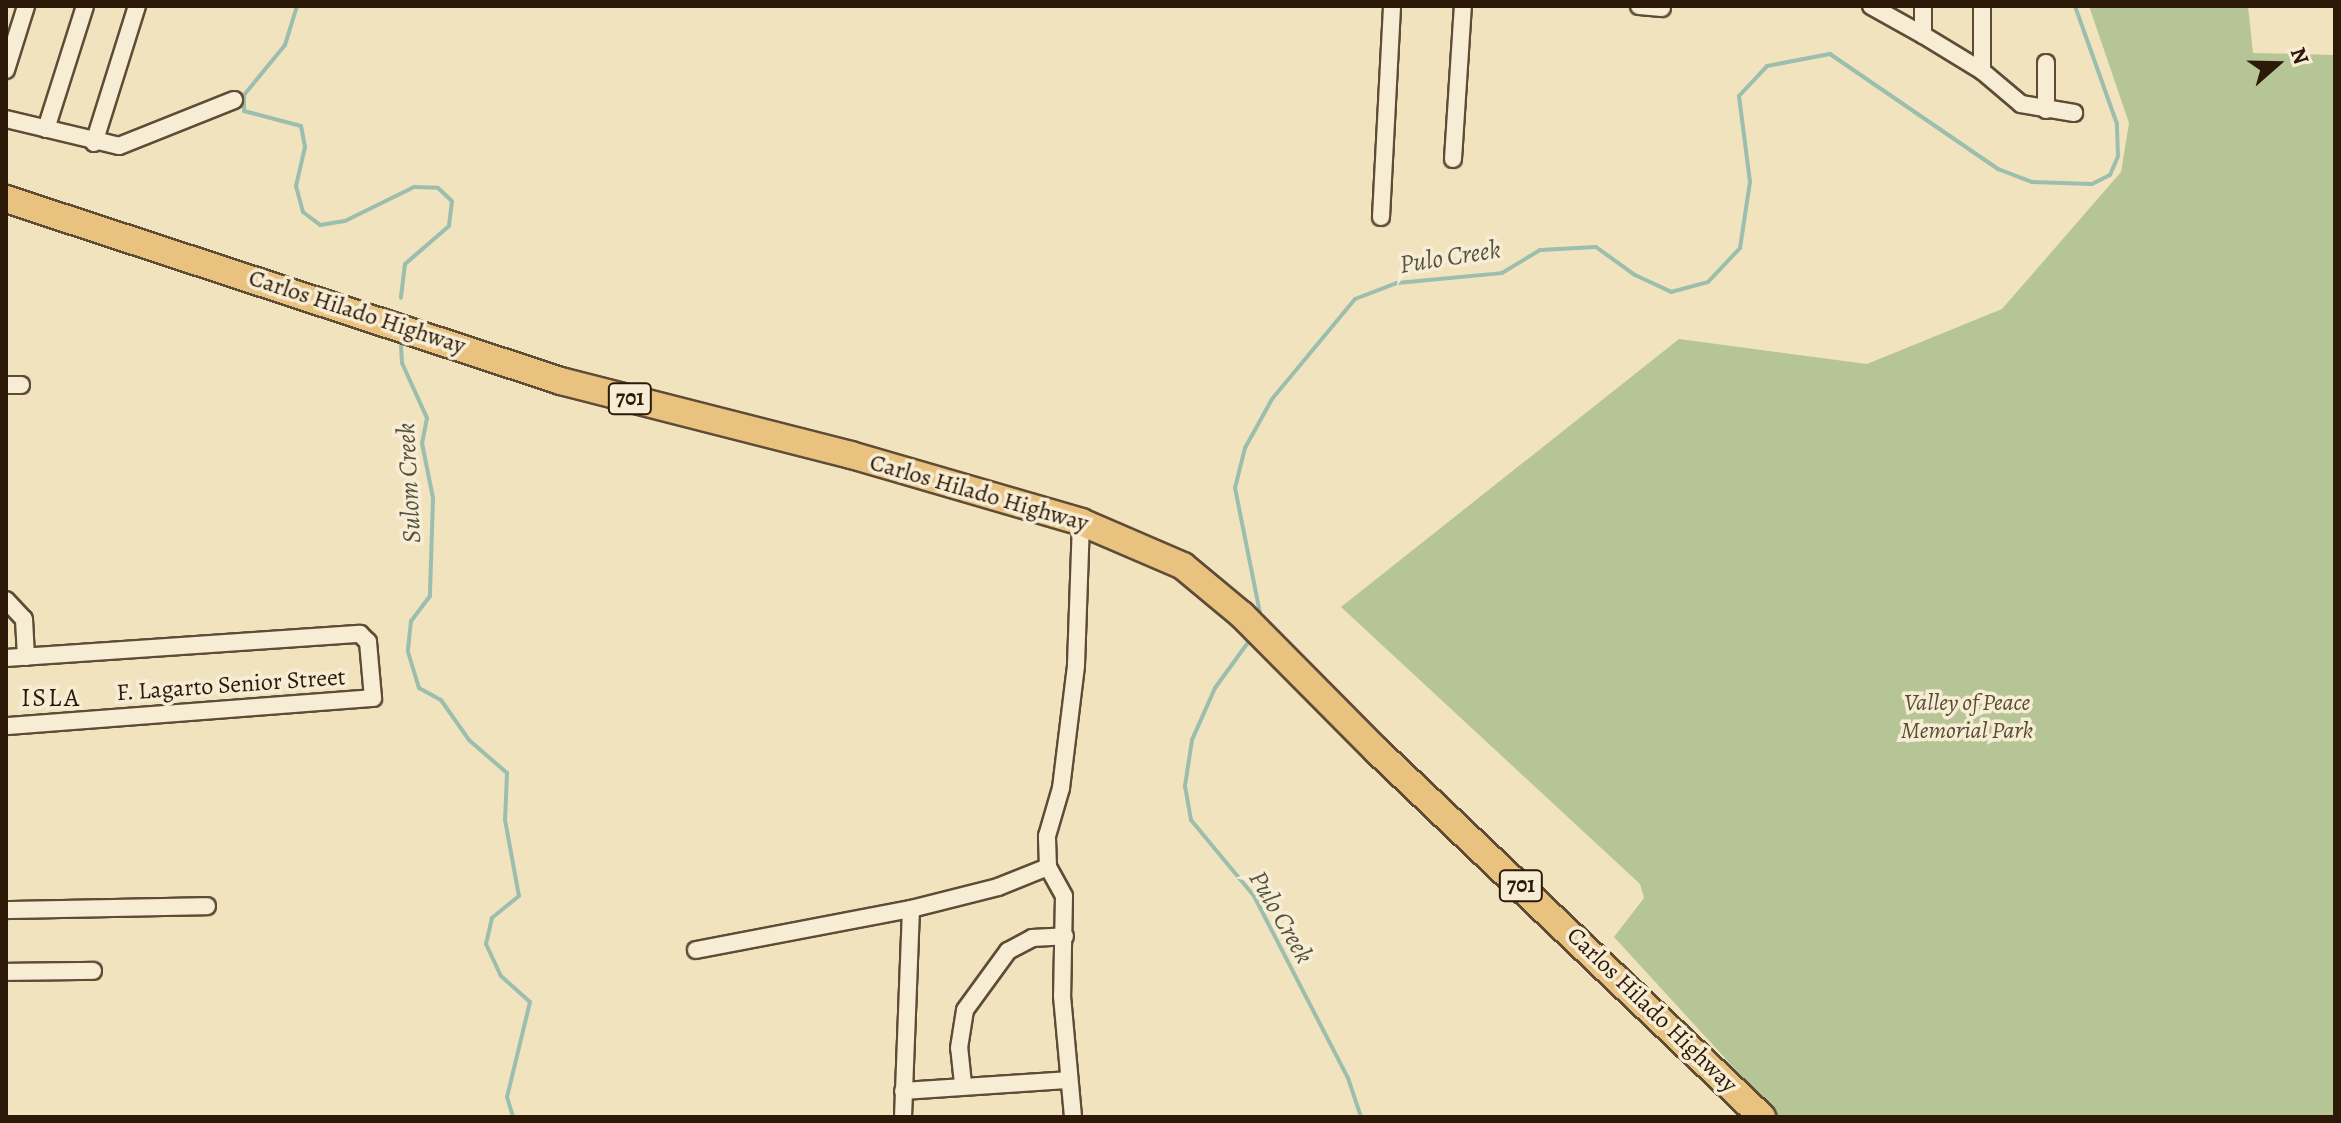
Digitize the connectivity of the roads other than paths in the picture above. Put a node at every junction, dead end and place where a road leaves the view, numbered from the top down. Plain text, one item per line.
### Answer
1 (26, 6) edge
2 (85, 6) edge
3 (137, 6) edge
4 (1392, 6) edge
5 (1463, 6) edge
6 (1639, 6) edge
7 (1871, 6) edge
8 (1923, 6) edge
9 (1982, 6) edge
10 (1662, 8) dead end
11 (1923, 35) junction
12 (2046, 63) dead end
13 (6, 70) edge
14 (1982, 71) junction
15 (234, 100) dead end
16 (2046, 110) junction
17 (2074, 113) dead end
18 (6, 119) edge
19 (46, 129) junction
20 (94, 143) junction
21 (1453, 159) dead end
22 (6, 199) edge
23 (1381, 217) dead end
24 (1081, 522) junction
25 (6, 600) edge
26 (26, 657) junction
27 (6, 658) edge
28 (6, 726) edge
29 (1048, 867) junction
30 (207, 906) dead end
31 (911, 909) junction
32 (6, 910) edge
33 (1065, 936) junction
34 (696, 950) dead end
35 (93, 971) dead end
36 (6, 972) edge
37 (1067, 1080) junction
38 (963, 1084) junction
39 (903, 1091) junction
40 (903, 1117) edge
41 (1073, 1117) edge
42 (1762, 1117) edge

1 - 13 street
2 - 19 street
3 - 20 street
4 - 23 street
5 - 21 street
6 - 10 street
7 - 11 street
8 - 11 street
9 - 14 street
11 - 14 street
12 - 16 street
14 - 16 street
15 - 20 street
16 - 17 street
18 - 19 street
19 - 20 street
22 - 24 main road, Carlos Hilado Highway / 701
24 - 29 street
24 - 42 main road, Carlos Hilado Highway / 701
25 - 26 street
26 - 27 street, F. Lagarto Senior Street
26 - 28 street, F. Lagarto Senior Street
29 - 31 street
29 - 33 street
30 - 32 street
31 - 34 street
31 - 39 street
33 - 37 street
33 - 38 street
35 - 36 street
37 - 38 street
37 - 41 street
38 - 39 street
39 - 40 street

